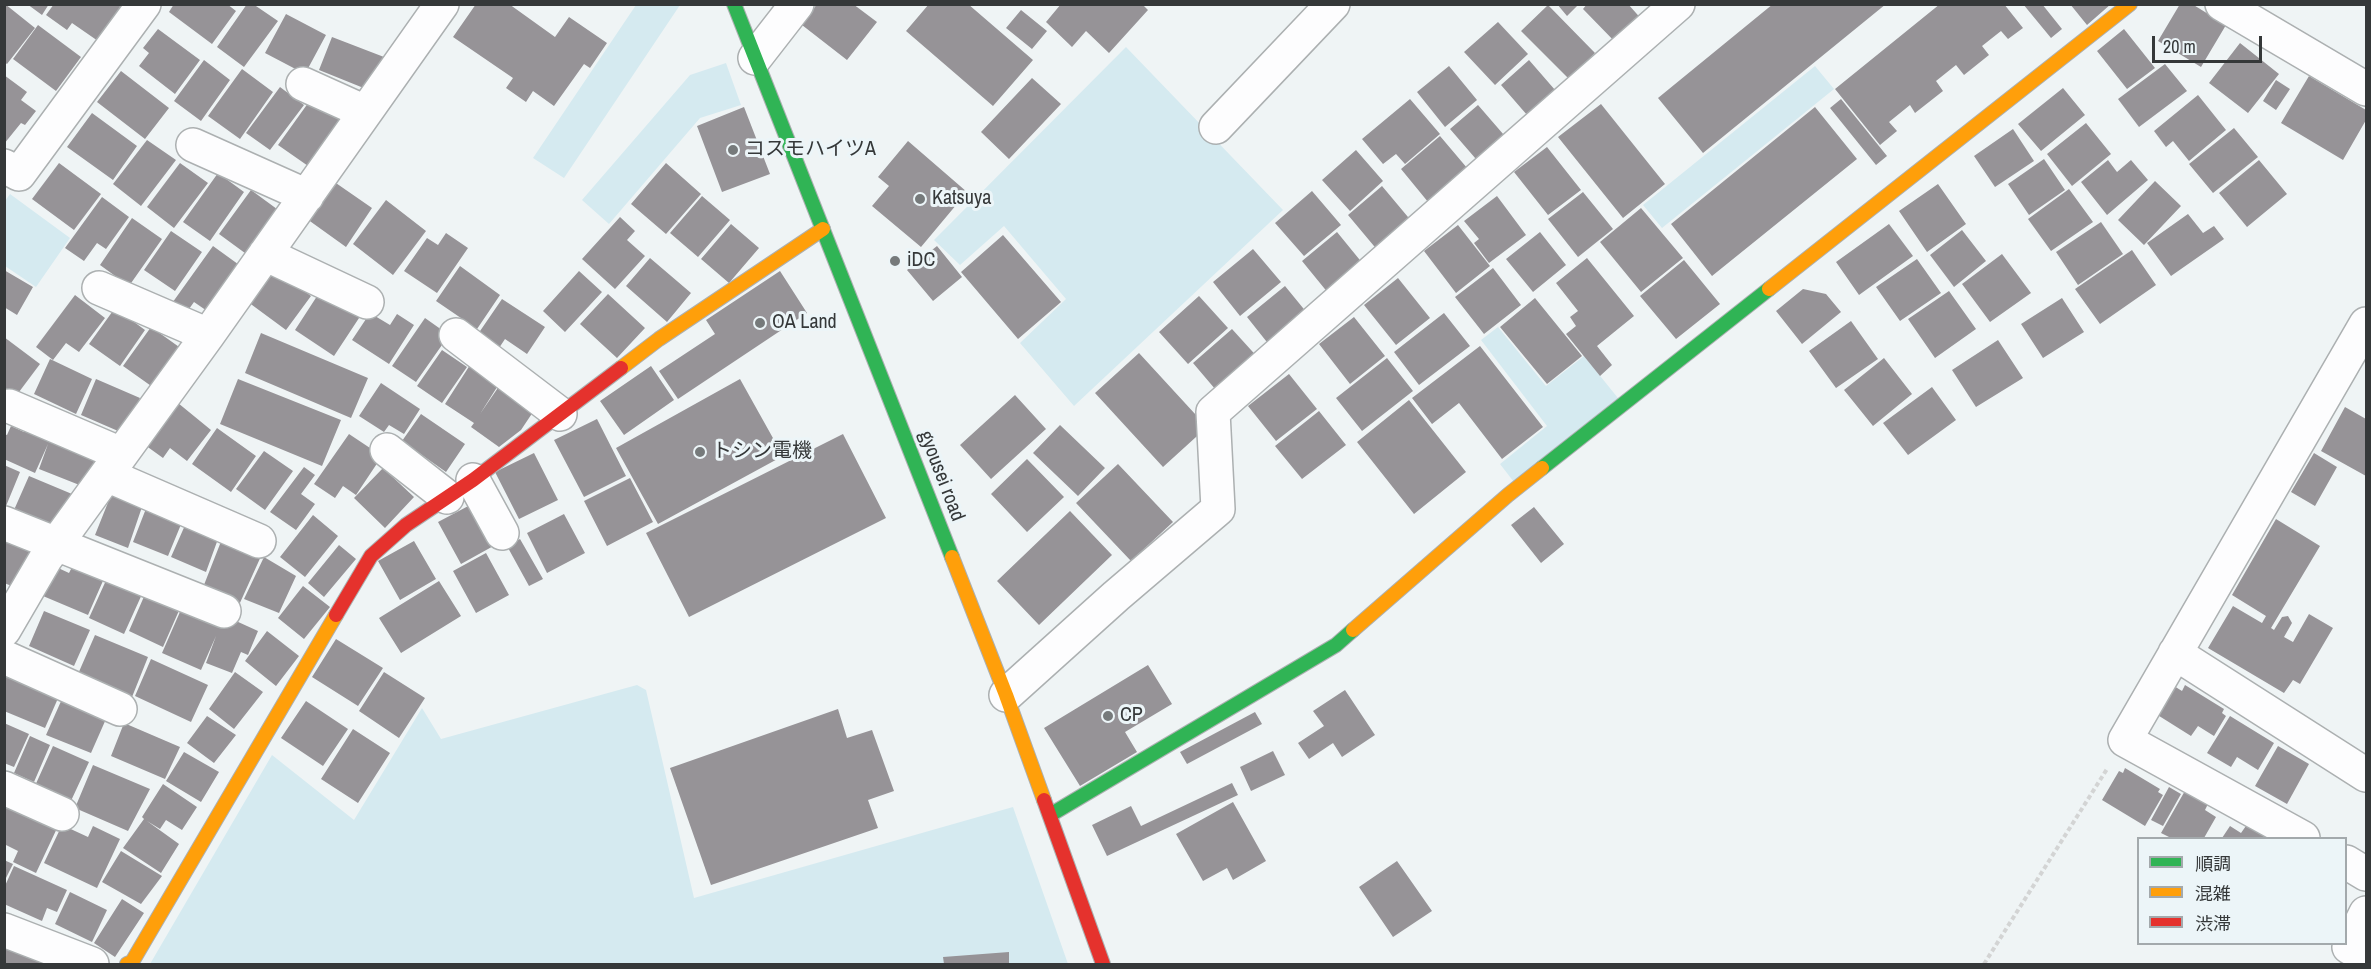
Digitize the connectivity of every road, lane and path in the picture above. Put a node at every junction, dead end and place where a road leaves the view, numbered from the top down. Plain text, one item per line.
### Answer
1 (144, 4) edge
2 (442, 4) edge
3 (734, 4) edge
4 (797, 4) edge
5 (1333, 4) edge
6 (1678, 4) edge
7 (2130, 4) edge
8 (2223, 4) edge
9 (755, 58) junction
10 (303, 84) dead end
11 (2367, 89) edge
12 (365, 112) junction
13 (1216, 127) dead end
14 (192, 145) dead end
15 (4, 166) edge
16 (307, 196) junction
17 (823, 229) junction
18 (265, 254) junction
19 (99, 288) dead end
20 (367, 302) dead end
21 (2367, 324) edge
22 (208, 335) junction
23 (456, 335) dead end
24 (9, 406) dead end
25 (560, 414) junction
26 (387, 450) dead end
27 (114, 465) junction
28 (460, 488) junction
29 (4, 523) edge
30 (502, 533) dead end
31 (259, 541) dead end
32 (56, 544) junction
33 (224, 611) dead end
34 (4, 630) edge
35 (2175, 653) junction
36 (4, 657) edge
37 (1006, 695) junction
38 (120, 709) dead end
39 (2125, 740) junction
40 (2367, 776) edge
41 (4, 788) edge
42 (62, 814) dead end
43 (1050, 815) junction
44 (2301, 837) edge
45 (2347, 863) edge
46 (2367, 874) edge
47 (2367, 913) edge
48 (4, 930) edge
49 (2367, 957) edge
50 (92, 964) edge
51 (127, 964) edge
52 (1104, 964) edge
53 (1984, 964) edge

1 - 15 street
2 - 12 street
3 - 9 main road, gyousei road
4 - 9 street
5 - 13 street
6 - 37 street
7 - 43 main road
8 - 11 street
9 - 17 main road, gyousei road
10 - 12 street
12 - 16 street
14 - 16 street
16 - 18 street
17 - 25 main road
17 - 37 main road, gyousei road
18 - 20 street
18 - 22 street
19 - 22 street
21 - 35 street
22 - 27 street
23 - 25 street
24 - 27 street
25 - 28 main road
26 - 28 street
27 - 31 street
27 - 32 street
28 - 30 street
28 - 51 main road
29 - 32 street
32 - 33 street
32 - 34 street
35 - 39 street
35 - 40 street
36 - 38 street
37 - 43 main road, gyousei road
39 - 44 street
39 - 53 path
41 - 42 street
43 - 52 main road, gyousei road
45 - 46 street
47 - 49 street
48 - 50 street

